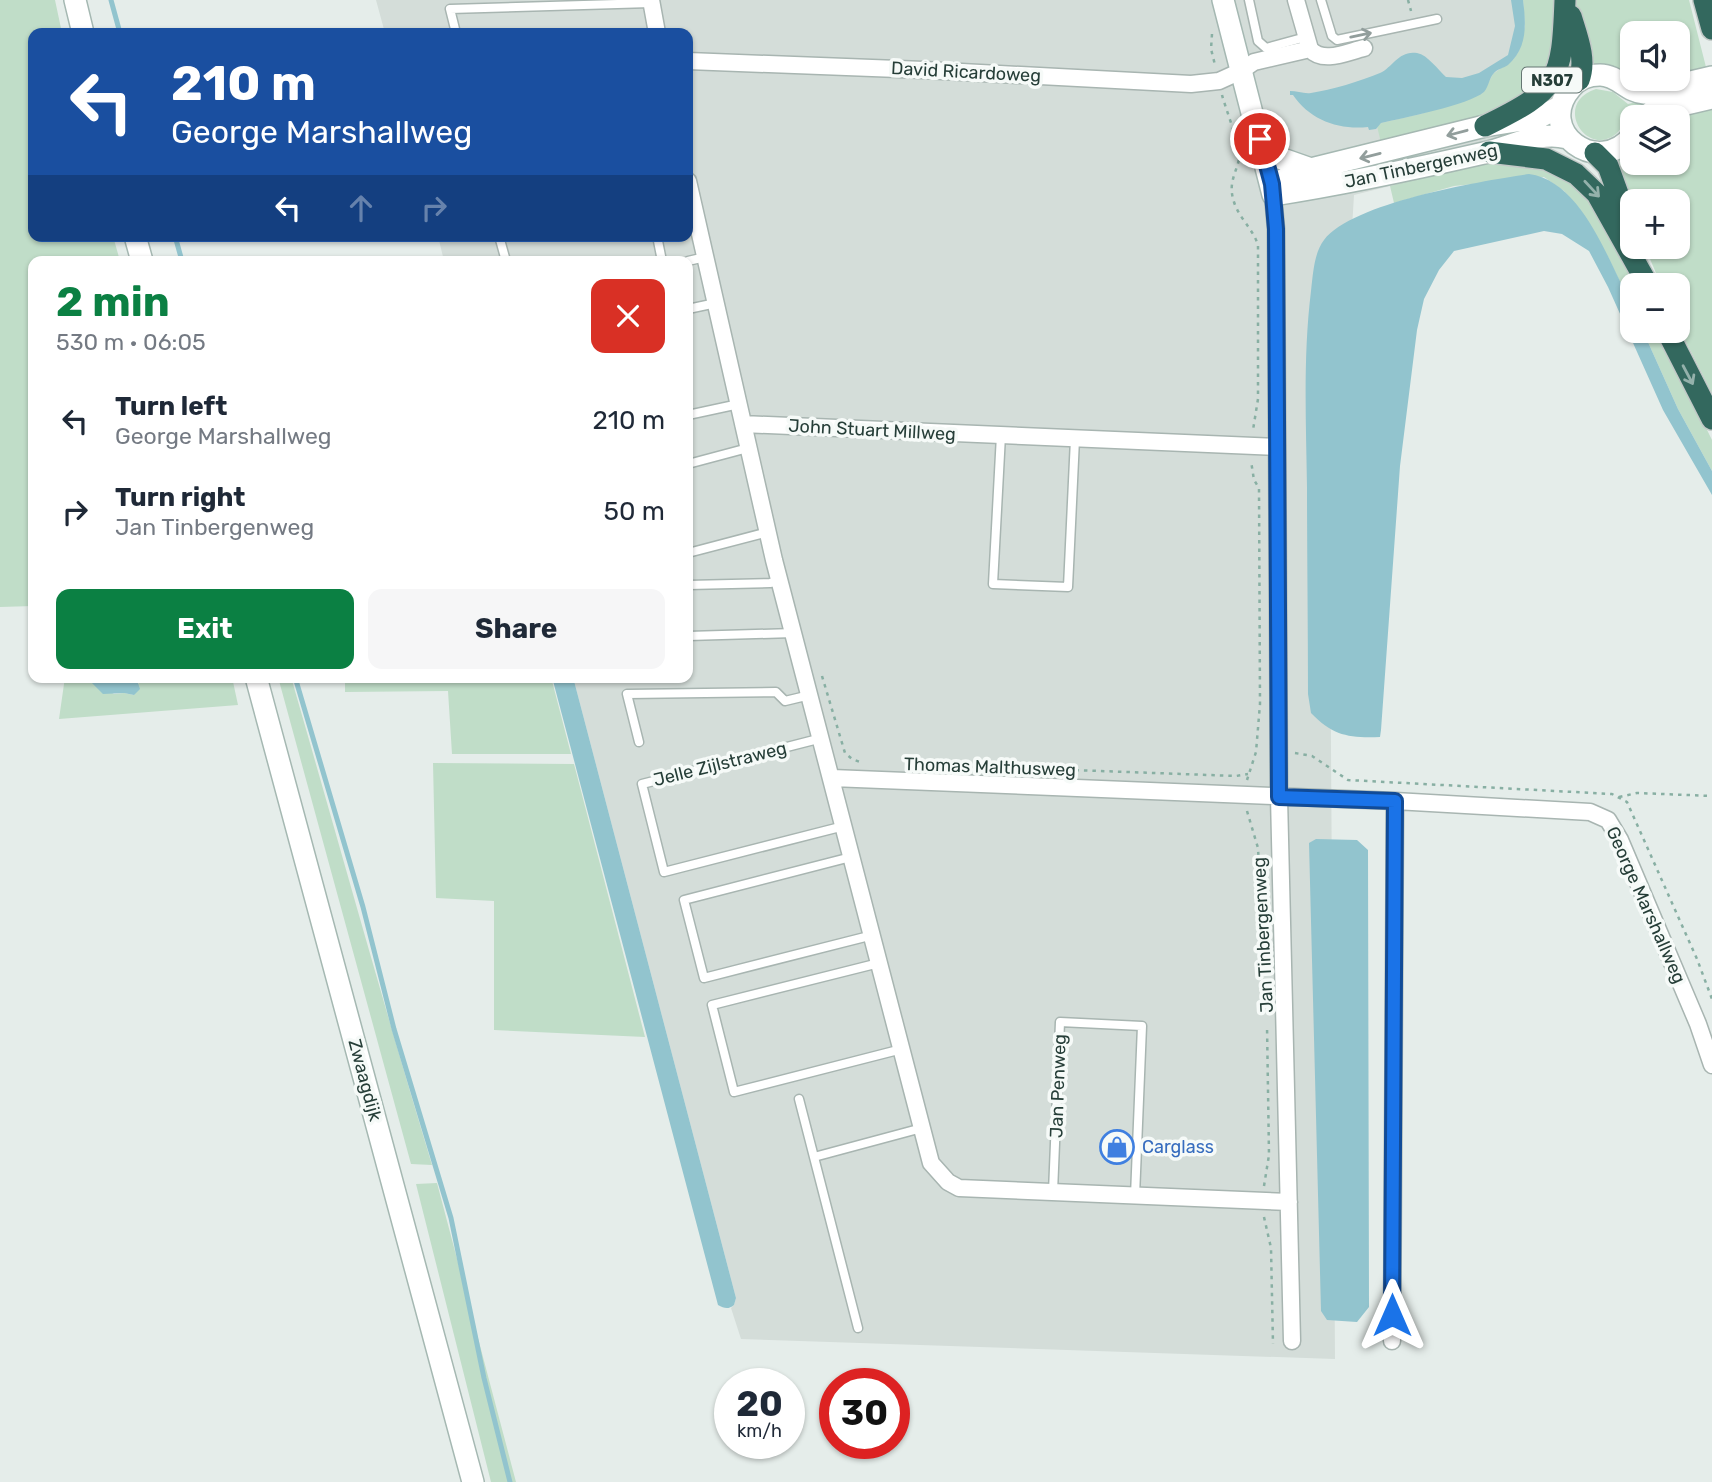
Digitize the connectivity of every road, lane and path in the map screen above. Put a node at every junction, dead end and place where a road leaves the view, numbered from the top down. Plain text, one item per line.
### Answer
1 (75, 0) edge
2 (1223, 0) edge
3 (1249, 0) edge
4 (1296, 0) edge
5 (1321, 0) edge
6 (1567, 0) edge
7 (1704, 0) edge
8 (651, 1) edge
9 (1437, 19) dead end
10 (82, 28) edge
11 (455, 28) edge
12 (656, 28) edge
13 (1712, 29) edge
14 (1212, 30) dead end
15 (1308, 43) junction
16 (1364, 48) dead end
17 (693, 61) edge
18 (1241, 71) junction
19 (1712, 77) edge
20 (1579, 80) junction
21 (1219, 81) junction
22 (1712, 98) edge
23 (1682, 105) edge
24 (1561, 106) junction
25 (1485, 126) junction
26 (1567, 138) junction
27 (1620, 146) edge
28 (1263, 149) junction
29 (1489, 152) junction
30 (1595, 153) junction
31 (1311, 169) junction
32 (1272, 190) junction
33 (1620, 200) edge
34 (693, 203) edge
35 (705, 257) junction
36 (693, 260) edge
37 (1641, 273) edge
38 (716, 303) junction
39 (693, 308) edge
40 (1673, 343) edge
41 (739, 404) junction
42 (693, 414) edge
43 (1712, 419) edge
44 (743, 424) junction
45 (1001, 435) junction
46 (1075, 439) junction
47 (1250, 446) junction
48 (1277, 447) junction
49 (748, 448) junction
50 (693, 463) edge
51 (768, 532) junction
52 (693, 552) edge
53 (780, 580) junction
54 (693, 585) edge
55 (794, 633) junction
56 (693, 636) edge
57 (802, 663) junction
58 (258, 683) edge
59 (810, 695) junction
60 (822, 738) junction
61 (639, 742) dead end
62 (860, 762) dead end
63 (958, 766) dead end
64 (1248, 774) junction
65 (832, 778) junction
66 (1247, 796) junction
67 (1712, 796) edge
68 (1279, 797) junction
69 (1619, 797) dead end
70 (1395, 801) junction
71 (844, 826) junction
72 (852, 857) junction
73 (873, 935) junction
74 (880, 963) junction
75 (1266, 996) dead end
76 (1267, 1023) dead end
77 (902, 1049) junction
78 (1712, 1065) edge
79 (799, 1099) dead end
80 (922, 1128) junction
81 (814, 1157) junction
82 (1054, 1192) junction
83 (1135, 1196) junction
84 (1263, 1201) junction
85 (1289, 1202) junction
86 (858, 1328) dead end
87 (1292, 1340) dead end
88 (1392, 1341) dead end
89 (1273, 1344) dead end
90 (473, 1482) edge

1 - 10 street
2 - 18 street, Jan Tinbergenweg
3 - 15 lane
4 - 15 street
5 -> 9 lane
6 - 20 highway, N307
6 - 25 highway, N307
7 - 13 highway
8 - 11 lane
8 - 12 street
14 - 21 path, Jan Tinbergenweg
15 - 16 street
15 - 18 street
17 - 21 street, David Ricardoweg
18 - 21 street, David Ricardoweg
18 - 28 street, Jan Tinbergenweg
19 - 20 street
20 - 24 street
21 - 47 path, Jan Tinbergenweg
22 - 23 street
24 - 25 street, Jan Tinbergenweg
24 - 26 street
25 -> 31 street, Jan Tinbergenweg
26 - 29 street, Jan Tinbergenweg
26 - 30 street
27 - 30 street
28 - 31 street
28 - 32 street, Jan Tinbergenweg
29 - 32 street, Jan Tinbergenweg
29 -> 37 highway
30 - 33 highway
31 - 32 street, Jan Tinbergenweg
32 - 48 street, Jan Tinbergenweg
34 - 35 street
35 - 36 lane
35 - 38 street
38 - 39 lane
38 - 41 street
40 -> 43 highway
41 - 42 lane
41 - 44 street
44 - 45 street, John Stuart Millweg
44 - 49 street
45 - 46 street, John Stuart Millweg
45 - 46 lane
46 - 47 street, John Stuart Millweg
47 - 48 street, John Stuart Millweg
47 - 64 path, Jan Tinbergenweg
48 - 68 street, Jan Tinbergenweg
49 - 50 lane
49 - 51 street
51 - 52 lane
51 - 53 street
53 - 54 lane
53 - 55 street
55 - 56 lane
55 - 57 street
57 - 59 street
57 - 62 path
58 - 90 street, Zwaagdijk
59 - 60 street
59 - 61 lane
60 - 65 street
60 - 71 lane, Jelle Zijlstraweg
63 - 64 path, Thomas Malthusweg
64 - 66 path, Jan Tinbergenweg
65 - 66 street, Thomas Malthusweg
65 - 71 street
66 - 68 street, Thomas Malthusweg
66 - 75 path, Jan Tinbergenweg
67 - 69 path
68 - 70 street, George Marshallweg
68 - 85 street, Jan Tinbergenweg
70 - 78 street, George Marshallweg
70 - 88 street
71 - 72 street
72 - 73 street
72 - 73 lane
73 - 74 street
74 - 77 street
74 - 77 lane
76 - 84 path, Jan Tinbergenweg
77 - 80 street
79 - 81 lane
80 - 81 lane
80 - 82 street
81 - 86 lane
82 - 83 street
82 - 83 lane, Jan Penweg
83 - 84 street
84 - 85 street
84 - 89 path, Jan Tinbergenweg
85 - 87 street, Jan Tinbergenweg

